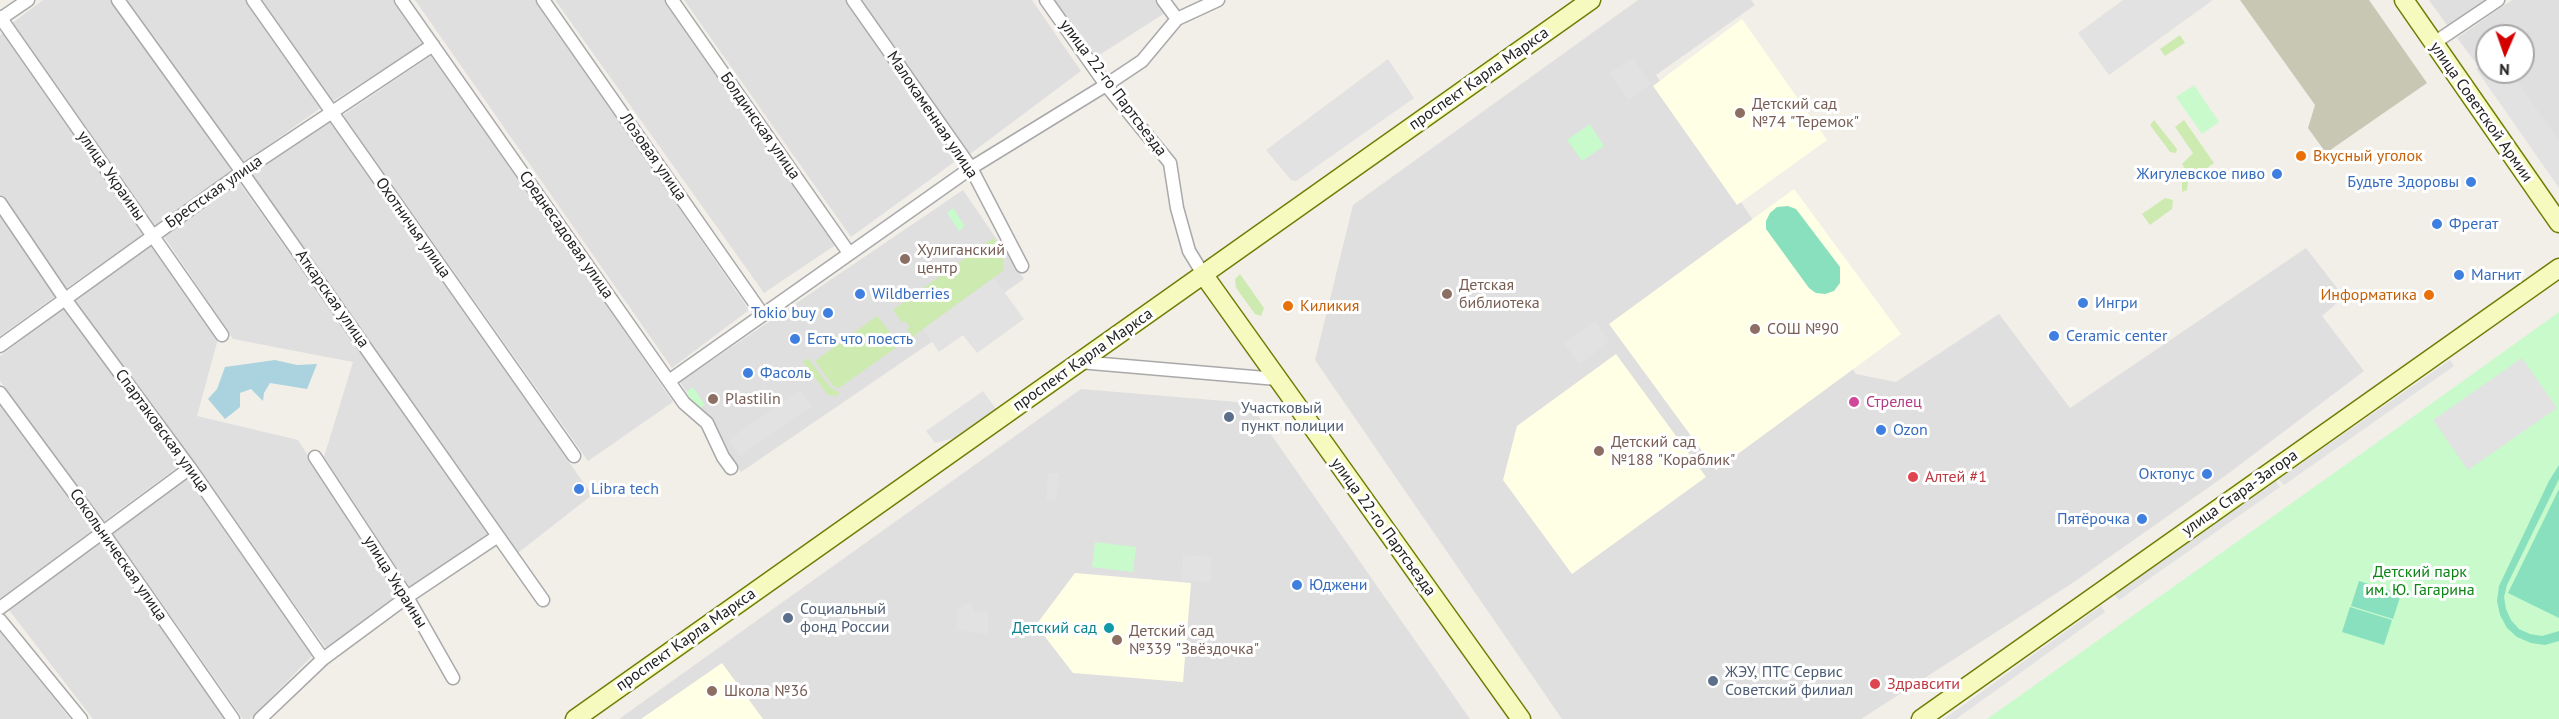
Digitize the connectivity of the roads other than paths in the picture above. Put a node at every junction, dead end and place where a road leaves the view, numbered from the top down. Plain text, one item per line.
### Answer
1 (28, 0) edge
2 (118, 0) edge
3 (253, 0) edge
4 (401, 0) edge
5 (543, 0) edge
6 (672, 0) edge
7 (852, 0) edge
8 (1046, 0) edge
9 (1163, 0) edge
10 (1218, 0) edge
11 (1591, 0) edge
12 (2404, 0) edge
13 (2498, 0) edge
14 (0, 18) edge
15 (1177, 19) junction
16 (2434, 43) junction
17 (433, 45) junction
18 (1107, 85) junction
19 (332, 111) junction
20 (971, 168) junction
21 (242, 172) junction
22 (0, 203) edge
23 (2559, 223) edge
24 (152, 236) junction
25 (849, 253) junction
26 (1022, 266) dead end
27 (2559, 268) edge
28 (1203, 274) junction
29 (65, 299) junction
30 (763, 315) junction
31 (222, 335) dead end
32 (0, 346) edge
33 (1079, 362) junction
34 (1277, 379) junction
35 (669, 381) junction
36 (0, 393) edge
37 (574, 456) dead end
38 (315, 457) dead end
39 (190, 468) junction
40 (731, 468) dead end
41 (102, 531) junction
42 (498, 536) junction
43 (407, 597) junction
44 (543, 600) dead end
45 (0, 608) edge
46 (0, 620) edge
47 (323, 659) junction
48 (453, 678) dead end
49 (81, 719) edge
50 (234, 719) edge
51 (260, 719) edge
52 (575, 719) edge
53 (1521, 719) edge
54 (1921, 719) edge

1 - 14 street
2 - 21 street, Аткарская улица
3 - 19 street, Охотничья улица
4 - 17 street, Среднесадовая улица
5 - 30 street, Лозовая улица
6 - 25 street, Болдинская улица
7 - 20 street, Малокаменная улица
8 - 18 street, улица 22-го Партсъезда
9 - 15 street
10 - 15 street
11 - 28 street, проспект Карла Маркса
12 - 16 street, улица Советской Армии
13 - 16 street
14 - 24 street, улица Украины
15 - 18 street
16 - 23 street, улица Советской Армии
17 - 19 street, Брестская улица
17 - 35 street, Среднесадовая улица
18 - 20 street
18 - 28 street, улица 22-го Партсъезда
19 - 21 street, Брестская улица
19 - 37 street, Охотничья улица
20 - 25 street
20 - 26 street, Малокаменная улица
21 - 24 street, Брестская улица
21 - 42 street, Аткарская улица
22 - 29 street, Спартаковская улица
24 - 29 street, Брестская улица
24 - 31 street, улица Украины
25 - 30 street
27 - 54 street, улица Стара-Загора
28 - 33 street, проспект Карла Маркса
28 - 34 street, улица 22-го Партсъезда
29 - 32 street, Брестская улица
29 - 39 street, Спартаковская улица
30 - 35 street
33 - 34 street
33 - 52 street, проспект Карла Маркса
34 - 53 street, улица 22-го Партсъезда
35 - 40 street, Среднесадовая улица
36 - 41 street, Сокольническая улица
38 - 43 street, улица Украины
39 - 41 street
39 - 47 street, Спартаковская улица
41 - 45 street
41 - 50 street, Сокольническая улица
42 - 43 street
42 - 44 street, Аткарская улица
43 - 47 street
43 - 48 street, улица Украины
46 - 49 street
47 - 51 street

